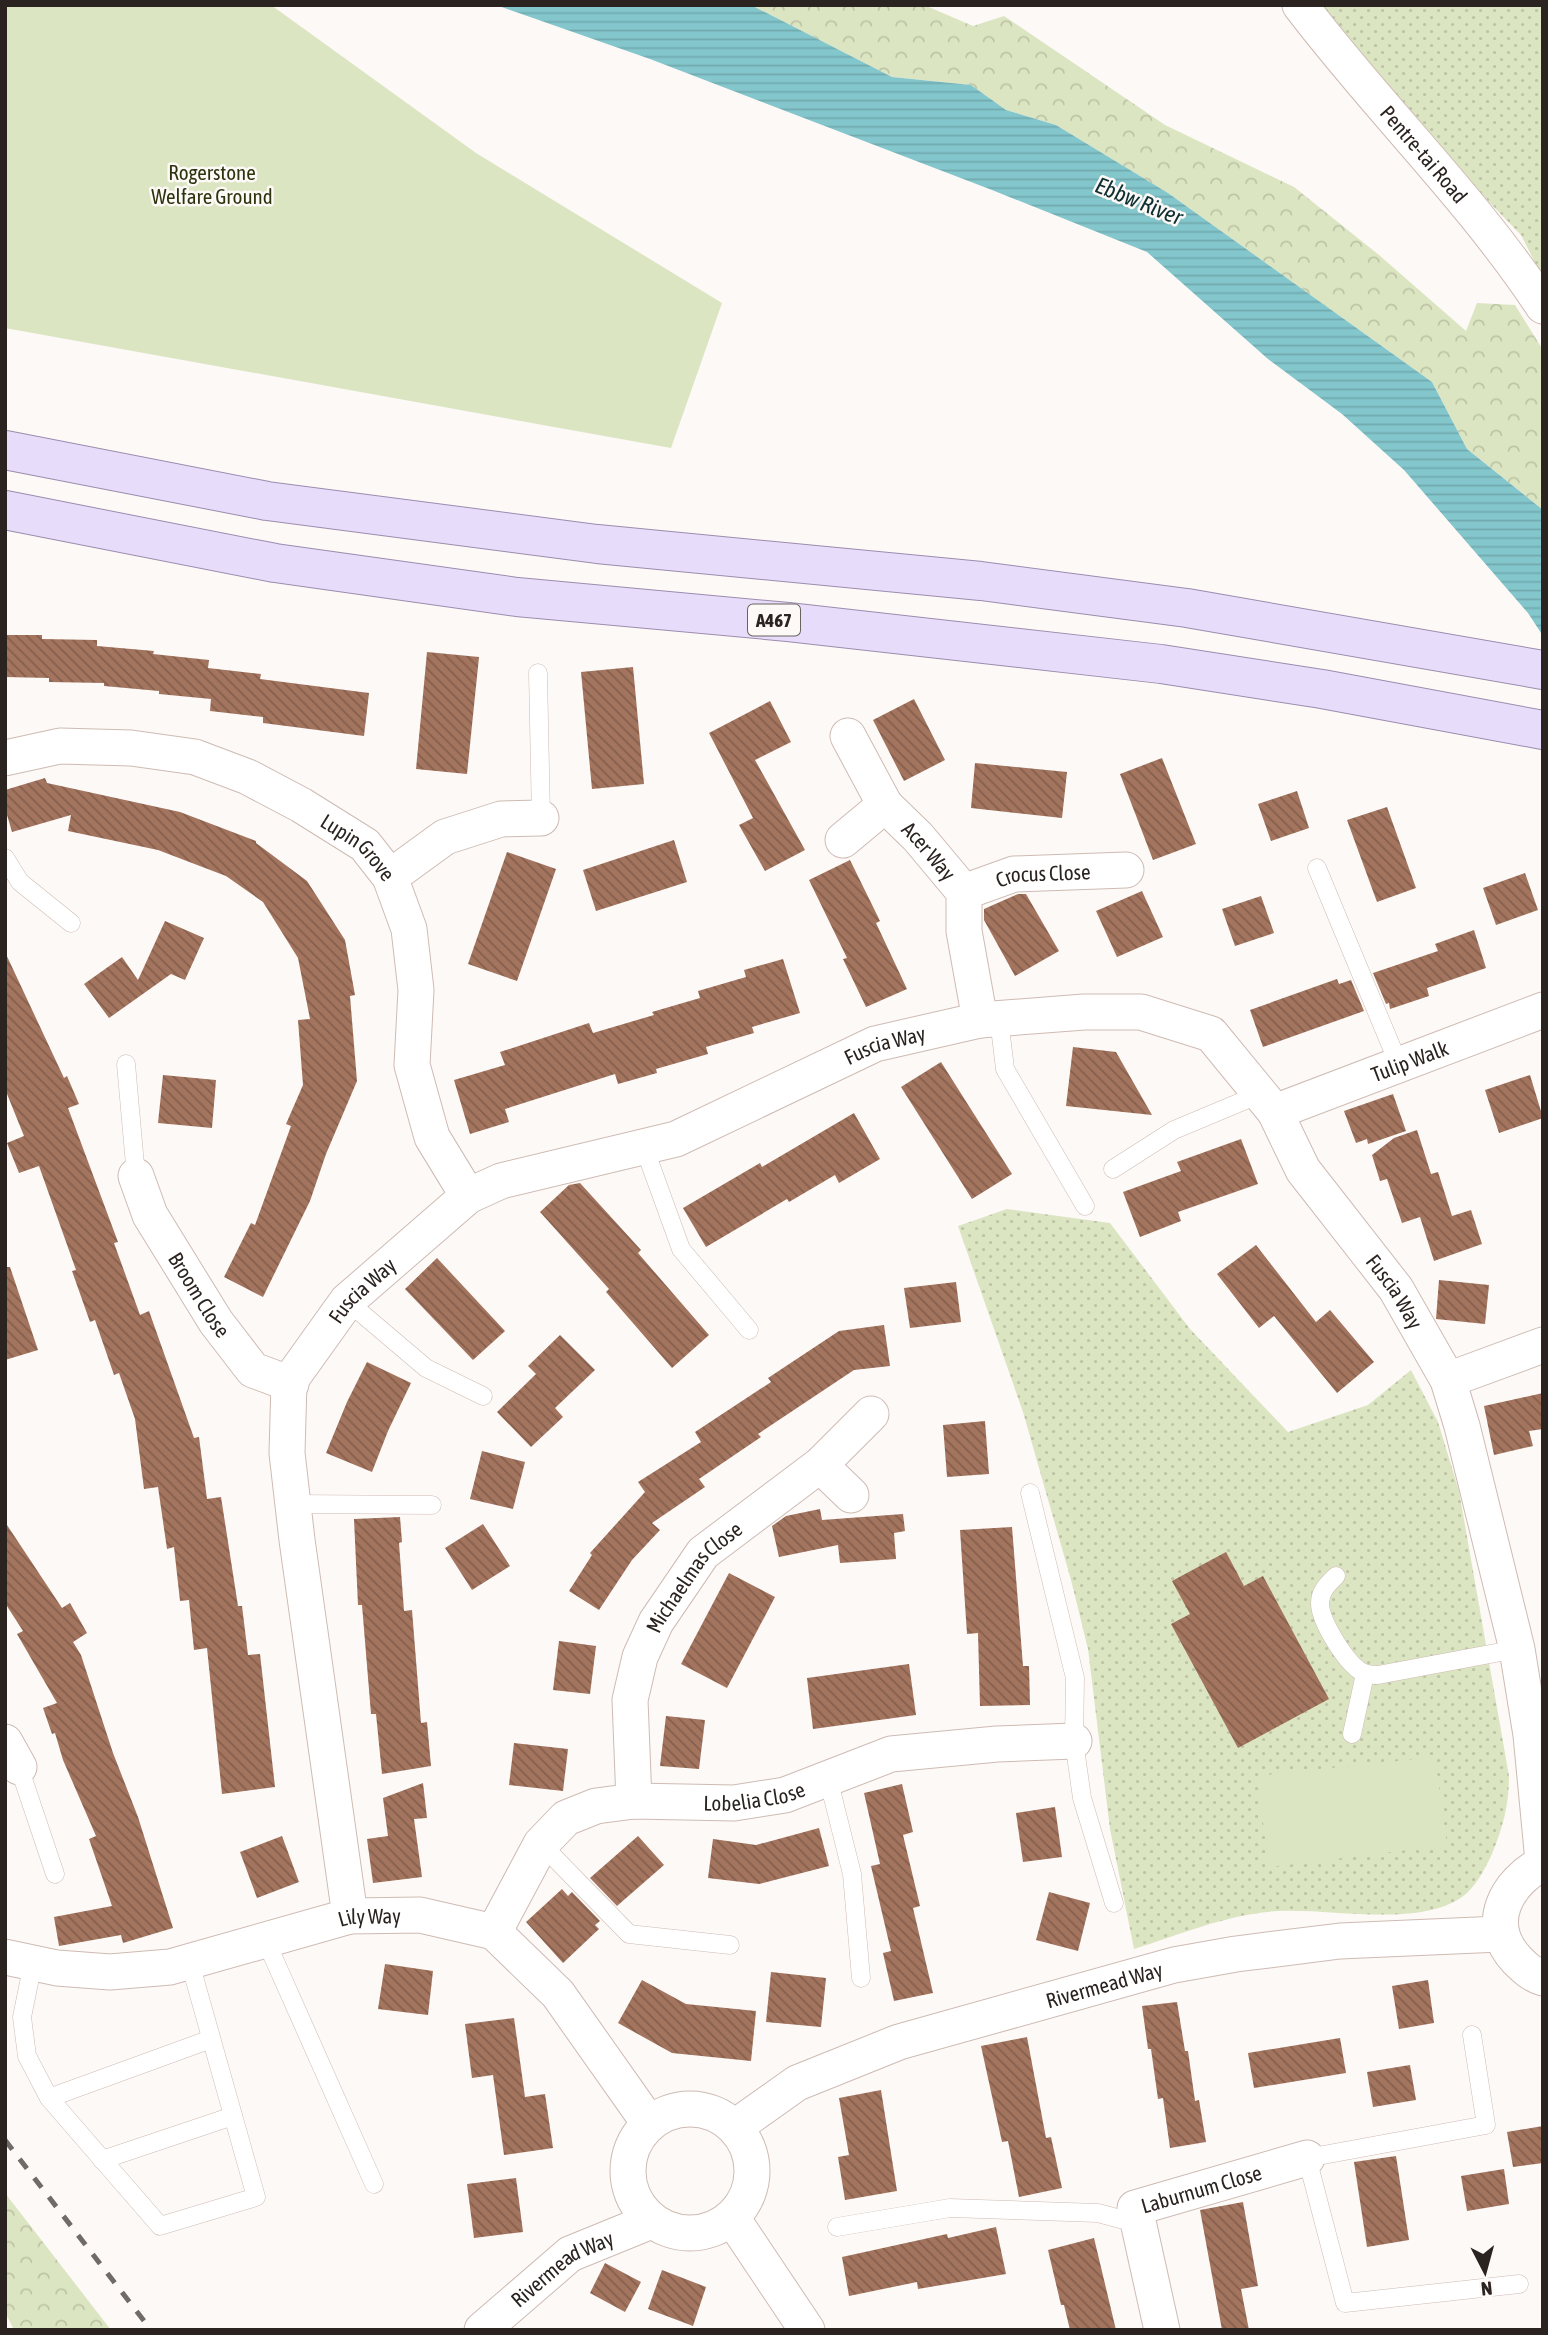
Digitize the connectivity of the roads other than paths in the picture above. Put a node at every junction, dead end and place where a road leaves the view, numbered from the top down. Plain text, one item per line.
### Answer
1 (1300, 5) edge
2 (1543, 306) edge
3 (5, 450) edge
4 (5, 510) edge
5 (1537, 669) edge
6 (538, 673) dead end
7 (1543, 730) edge
8 (848, 736) dead end
9 (5, 758) edge
10 (885, 805) junction
11 (541, 818) joint
12 (843, 840) dead end
13 (5, 858) edge
14 (1317, 868) dead end
15 (1125, 870) dead end
16 (390, 877) junction
17 (964, 892) junction
18 (71, 923) dead end
19 (1543, 1010) edge
20 (989, 1020) junction
21 (127, 1064) dead end
22 (1399, 1065) junction
23 (1268, 1103) junction
24 (644, 1147) junction
25 (1113, 1169) dead end
26 (136, 1176) joint
27 (468, 1196) junction
28 (1085, 1206) dead end
29 (347, 1301) junction
30 (749, 1330) dead end
31 (1543, 1345) edge
32 (1448, 1380) junction
33 (290, 1383) junction
34 (483, 1396) dead end
35 (871, 1415) dead end
36 (820, 1465) junction
37 (1030, 1493) dead end
38 (851, 1495) dead end
39 (293, 1504) junction
40 (432, 1505) dead end
41 (1336, 1576) dead end
42 (1517, 1650) junction
43 (1365, 1674) junction
44 (1352, 1734) dead end
45 (1074, 1741) junction
46 (12, 1754) edge
47 (828, 1778) junction
48 (635, 1801) junction
49 (541, 1844) junction
50 (1543, 1862) edge
51 (55, 1874) dead end
52 (1114, 1903) dead end
53 (351, 1916) junction
54 (494, 1932) junction
55 (1500, 1934) junction
56 (266, 1941) junction
57 (730, 1945) dead end
58 (19, 1960) edge
59 (190, 1963) junction
60 (861, 1978) dead end
61 (1543, 1978) edge
62 (1472, 2035) dead end
63 (211, 2039) junction
64 (49, 2098) junction
65 (233, 2116) junction
66 (649, 2123) junction
67 (735, 2127) junction
68 (1307, 2158) junction
69 (102, 2160) junction
70 (374, 2185) dead end
71 (732, 2218) junction
72 (651, 2221) junction
73 (1139, 2224) junction
74 (836, 2227) dead end
75 (1518, 2284) dead end
76 (482, 2330) edge
77 (807, 2330) edge
78 (1162, 2330) edge

1 - 2 street, Pentre-tai Road
3 - 5 main road
4 - 7 main road, A467
6 - 11 lane
8 - 10 street, Acer Way
9 - 16 street, Lupin Grove
10 - 12 street
10 - 17 street, Acer Way
11 - 16 street
13 - 18 lane
14 - 22 lane
15 - 17 street, Crocus Close
16 - 27 street, Lupin Grove
17 - 20 street, Acer Way
19 - 22 street, Tulip Walk
20 - 23 street, Fuscia Way
20 - 24 street, Fuscia Way
20 - 28 lane
21 - 26 lane
22 - 23 street, Tulip Walk
23 - 25 lane
23 - 32 street, Fuscia Way
24 - 27 street, Fuscia Way
24 - 30 lane
26 - 33 street, Broom Close
27 - 29 street, Fuscia Way
29 - 33 street, Fuscia Way
29 - 34 lane
31 - 32 street
32 - 42 street, Fuscia Way
33 - 39 street
35 - 36 street, Michaelmas Close
36 - 38 street
36 - 48 street, Michaelmas Close
37 - 45 lane
39 - 40 lane
39 - 53 street
41 - 43 lane
42 - 43 lane
42 - 50 street, Fuscia Way
43 - 44 lane
45 - 47 street, Lobelia Close
45 - 52 lane
46 - 51 lane
47 - 48 street, Lobelia Close
47 - 60 lane
48 - 49 street, Lobelia Close
49 - 54 street, Lobelia Close
49 - 57 lane
50 - 55 street
53 - 54 street, Lily Way
53 - 56 street, Lily Way
54 - 66 street
55 - 61 street
55 - 67 street, Rivermead Way
56 - 59 street, Lily Way
56 - 70 lane
58 - 59 street, Lily Way
58 - 64 lane
59 - 63 lane
62 - 68 lane
63 - 64 lane
63 - 65 lane
64 - 69 lane
65 - 69 lane
65 - 69 lane
66 - 67 street
66 - 72 street
67 - 71 street
68 - 73 street, Laburnum Close
68 - 75 lane
71 - 72 street
71 - 77 street
72 - 76 street, Rivermead Way
73 - 74 lane
73 - 78 street, Laburnum Close

